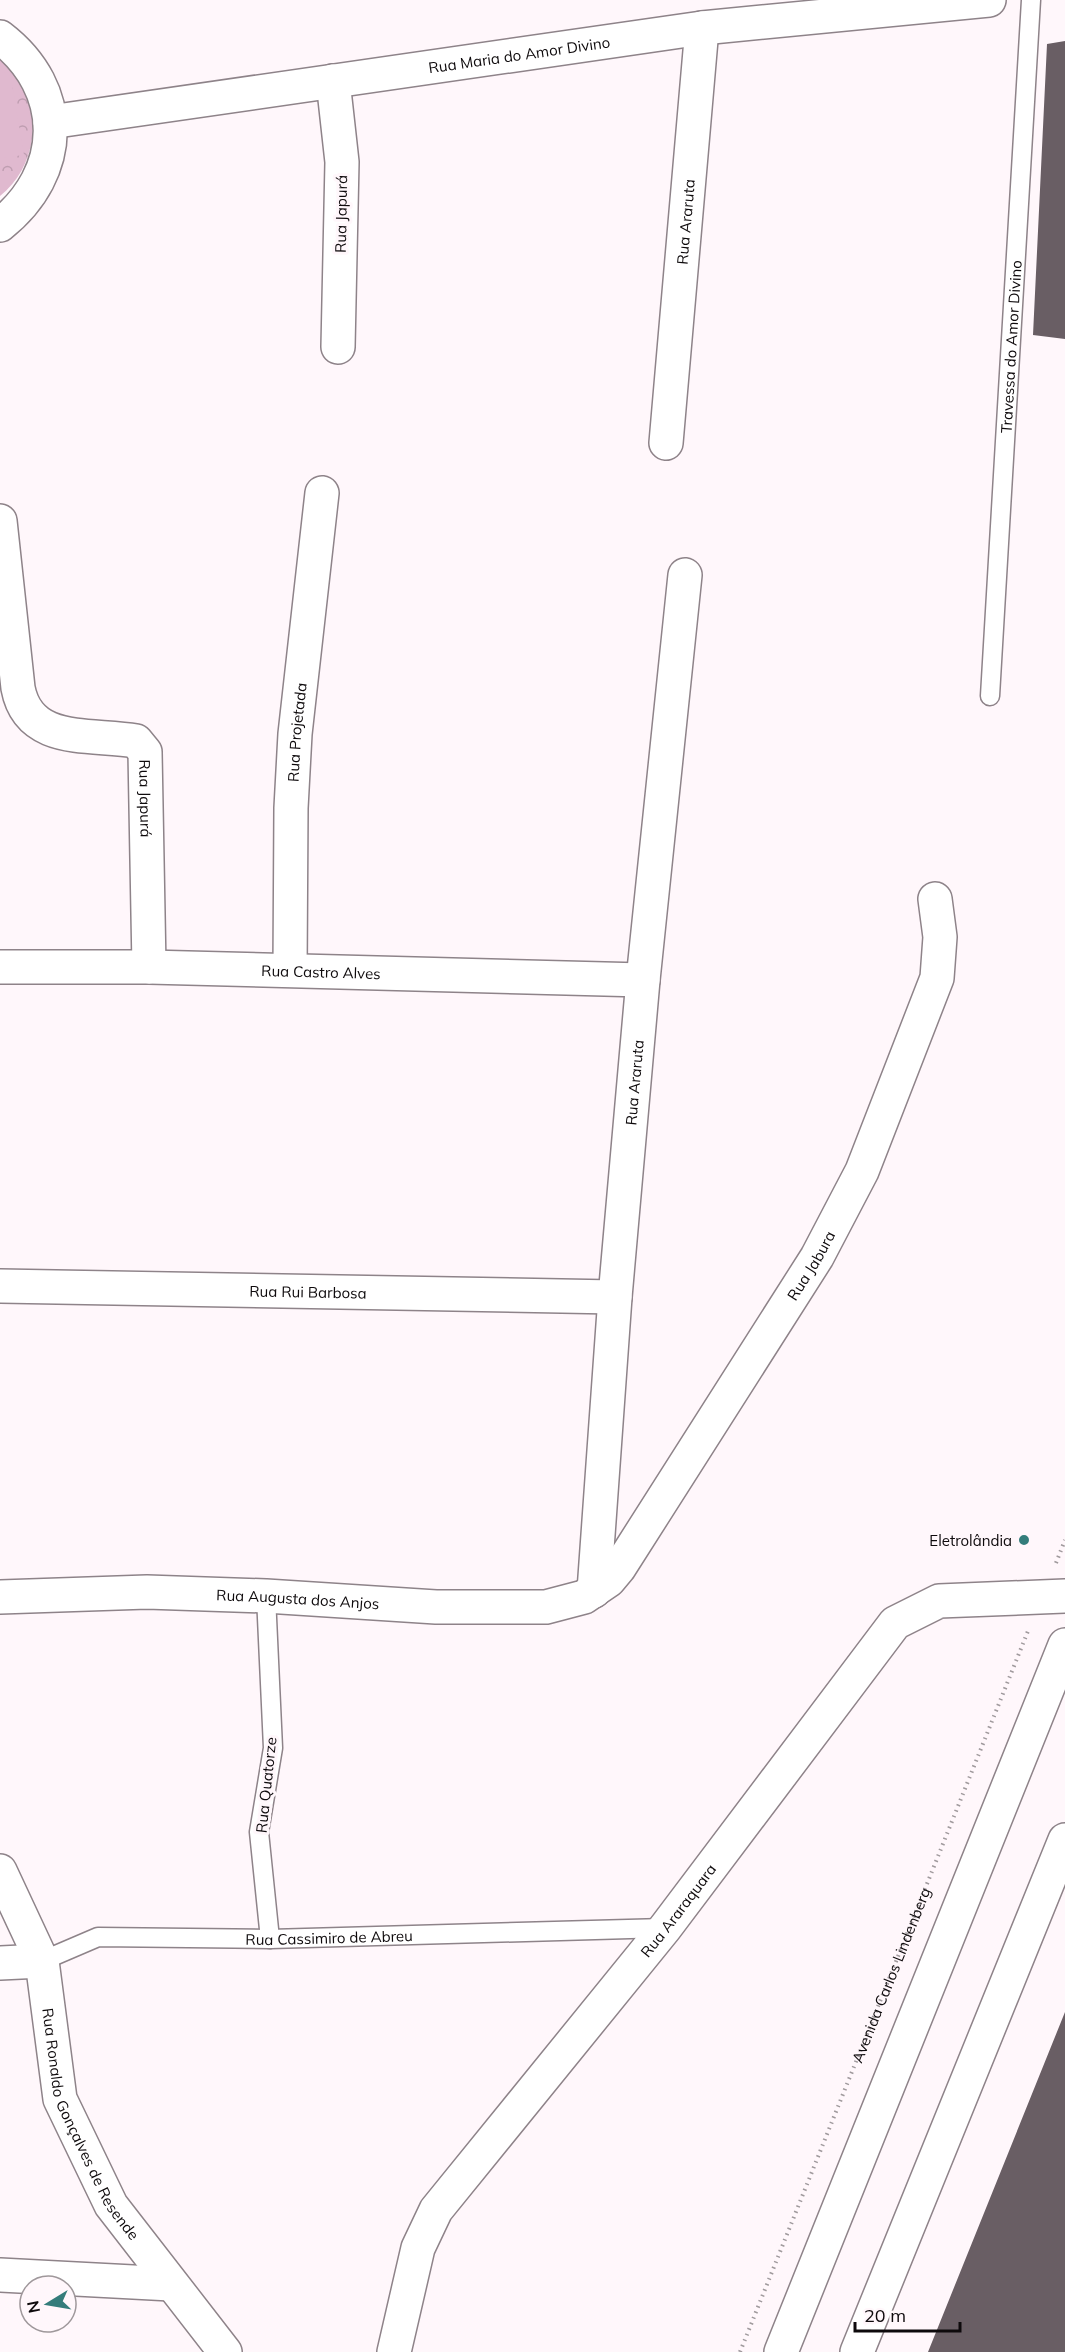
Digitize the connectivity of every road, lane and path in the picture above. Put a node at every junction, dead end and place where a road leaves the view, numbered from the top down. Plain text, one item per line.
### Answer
1 (989, 0) edge
2 (1031, 0) edge
3 (700, 14) edge
4 (0, 37) edge
5 (333, 81) junction
6 (50, 122) junction
7 (0, 225) edge
8 (338, 347) dead end
9 (666, 443) dead end
10 (322, 493) dead end
11 (0, 521) edge
12 (685, 575) dead end
13 (990, 696) dead end
14 (935, 899) dead end
15 (0, 967) edge
16 (149, 967) junction
17 (290, 970) junction
18 (643, 980) junction
19 (0, 1286) edge
20 (615, 1297) junction
21 (594, 1591) junction
22 (266, 1596) junction
23 (1053, 1596) edge
24 (0, 1597) edge
25 (1065, 1645) edge
26 (1065, 1840) edge
27 (0, 1871) edge
28 (665, 1928) junction
29 (270, 1939) junction
30 (42, 1961) junction
31 (0, 1963) edge
32 (0, 2275) edge
33 (171, 2284) junction
34 (225, 2352) edge
35 (394, 2352) edge
36 (740, 2352) edge
37 (781, 2352) edge
38 (857, 2352) edge

1 - 3 street, Rua Maria do Amor Divino
2 - 13 lane, Travessa do Amor Divino
3 - 5 street, Rua Maria do Amor Divino
3 - 9 street, Rua Araruta
4 - 6 street
5 - 6 street, Rua Maria do Amor Divino
5 - 8 street, Rua Japurá
6 - 7 street
10 - 17 street, Rua Projetada
11 - 16 street, Rua Japurá
12 - 18 street, Rua Araruta
14 - 21 street, Rua Jabura
15 - 16 street, Rua Castro Alves
16 - 17 street, Rua Castro Alves
17 - 18 street, Rua Castro Alves
18 - 20 street, Rua Araruta
19 - 20 street, Rua Rui Barbosa
20 - 21 street, Rua Araruta
21 - 22 street, Rua Augusta dos Anjos
22 - 24 street, Rua Augusta dos Anjos
22 - 29 lane, Rua Quatorze
23 - 28 street, Rua Araraquara
23 - 36 path, Avenida Carlos Lindenberg
25 - 37 street
26 - 38 street
27 - 30 street, Rua Ronaldo Gonçalves de Resende
28 - 29 lane, Rua Cassimiro de Abreu
28 - 35 street, Rua Araraquara
29 - 30 lane, Rua Cassimiro de Abreu
30 - 31 street, Rua Cassimiro de Abreu
30 - 33 street, Rua Ronaldo Gonçalves de Resende
32 - 33 street
33 - 34 street, Rua Ronaldo Gonçalves de Resende

